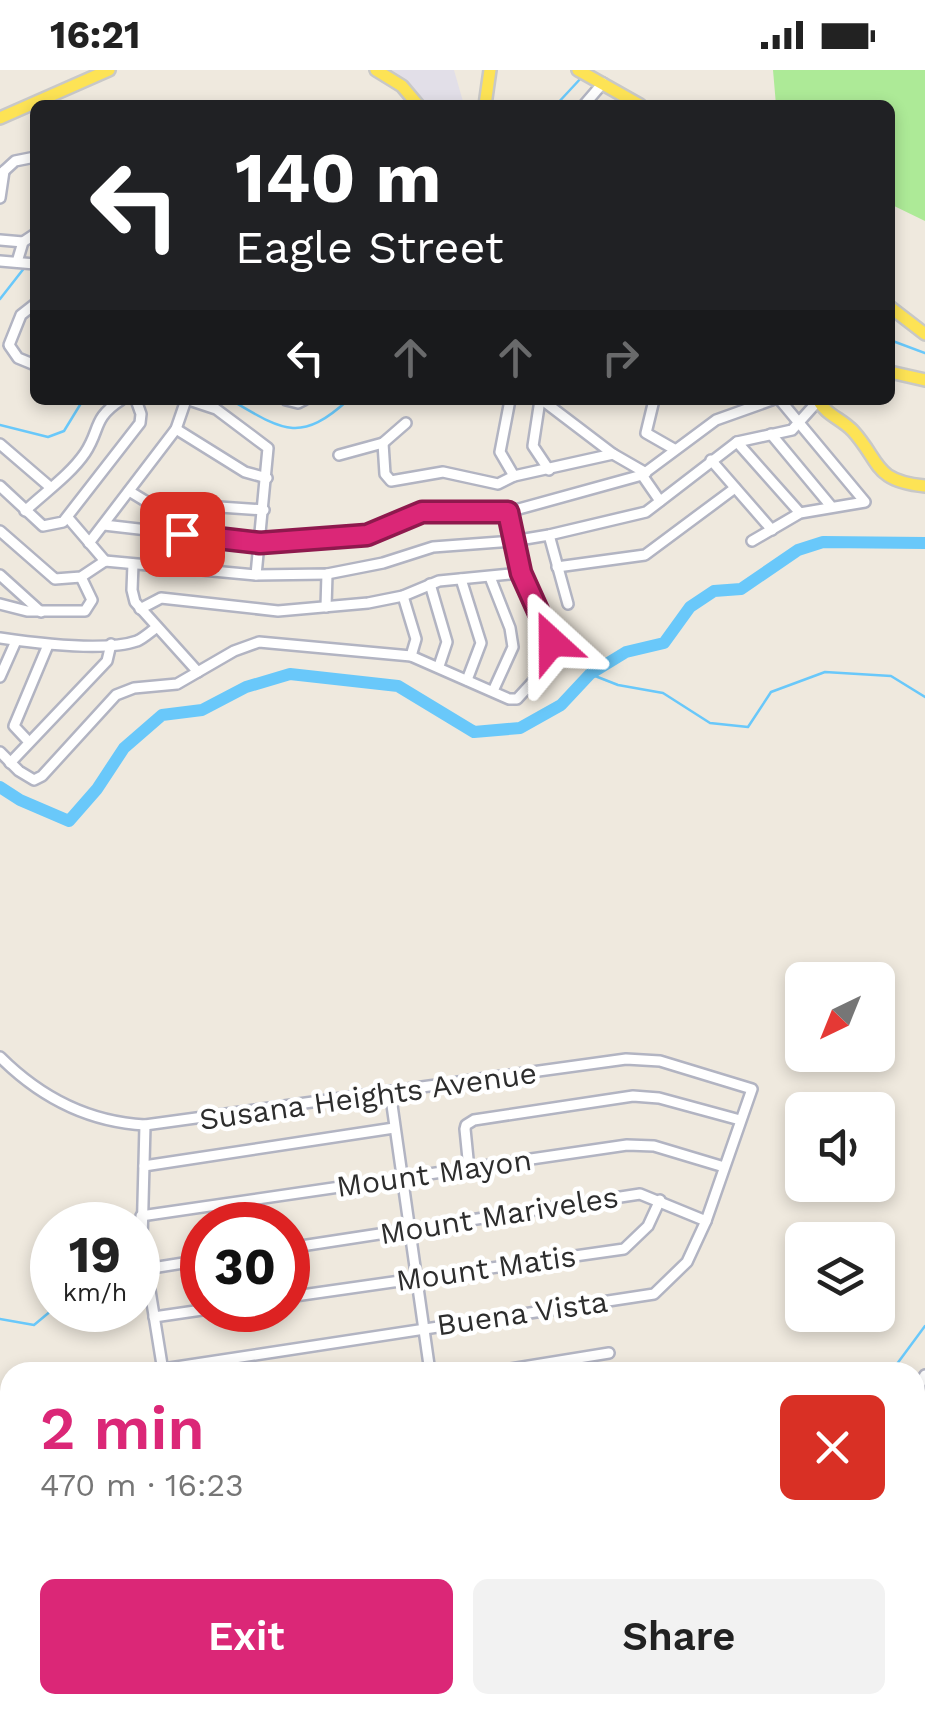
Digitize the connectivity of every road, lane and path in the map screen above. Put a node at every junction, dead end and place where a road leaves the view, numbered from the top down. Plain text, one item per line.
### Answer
1 (109, 70) edge
2 (376, 70) edge
3 (490, 70) edge
4 (583, 72) edge
5 (603, 83) junction
6 (41, 100) edge
7 (414, 100) edge
8 (486, 100) edge
9 (588, 100) edge
10 (632, 100) edge
11 (30, 105) edge
12 (0, 118) edge
13 (30, 158) edge
14 (2, 170) edge
15 (0, 198) edge
16 (30, 237) edge
17 (0, 240) edge
18 (23, 242) junction
19 (0, 261) edge
20 (27, 263) edge
21 (30, 308) edge
22 (895, 311) edge
23 (925, 334) edge
24 (30, 363) edge
25 (895, 373) edge
26 (925, 380) edge
27 (115, 405) edge
28 (138, 405) edge
29 (185, 405) edge
30 (201, 405) edge
31 (509, 405) edge
32 (540, 405) edge
33 (548, 405) edge
34 (653, 405) edge
35 (740, 405) edge
36 (785, 405) edge
37 (815, 405) edge
38 (823, 405) edge
39 (800, 422) junction
40 (406, 423) dead end
41 (176, 429) junction
42 (770, 434) junction
43 (383, 442) junction
44 (737, 442) junction
45 (0, 444) edge
46 (674, 449) junction
47 (339, 454) dead end
48 (613, 454) junction
49 (712, 460) junction
50 (548, 470) junction
51 (644, 474) junction
52 (514, 476) junction
53 (267, 478) junction
54 (0, 486) edge
55 (925, 486) edge
56 (50, 488) junction
57 (735, 488) junction
58 (129, 491) junction
59 (660, 501) junction
60 (830, 506) junction
61 (264, 510) junction
62 (26, 511) junction
63 (508, 512) junction
64 (800, 513) junction
65 (69, 519) junction
66 (104, 525) junction
67 (772, 530) junction
68 (0, 531) edge
69 (550, 535) junction
70 (514, 542) junction
71 (752, 542) dead end
72 (89, 543) junction
73 (260, 543) junction
74 (105, 561) junction
75 (132, 564) junction
76 (557, 567) junction
77 (521, 573) junction
78 (327, 574) junction
79 (0, 575) edge
80 (256, 575) junction
81 (490, 577) junction
82 (82, 578) junction
83 (461, 579) junction
84 (430, 584) junction
85 (403, 596) junction
86 (0, 604) edge
87 (568, 604) dead end
88 (326, 606) junction
89 (140, 608) junction
90 (41, 612) junction
91 (157, 627) junction
92 (0, 638) edge
93 (16, 640) junction
94 (112, 644) junction
95 (48, 645) junction
96 (411, 656) junction
97 (439, 666) junction
98 (198, 672) junction
99 (0, 676) edge
100 (467, 680) junction
101 (493, 692) junction
102 (30, 742) junction
103 (0, 752) edge
104 (10, 763) junction
105 (0, 1057) edge
106 (752, 1089) joint
107 (390, 1092) junction
108 (740, 1120) junction
109 (145, 1126) junction
110 (394, 1128) junction
111 (144, 1166) junction
112 (724, 1167) junction
113 (469, 1169) junction
114 (402, 1178) junction
115 (660, 1200) junction
116 (143, 1202) edge
117 (160, 1213) edge
118 (706, 1221) junction
119 (410, 1229) junction
120 (310, 1245) edge
121 (418, 1277) junction
122 (310, 1294) edge
123 (424, 1327) junction
124 (157, 1332) edge
125 (608, 1353) dead end
126 (162, 1362) edge
127 (217, 1362) edge
128 (429, 1362) edge
129 (553, 1362) edge

1 - 6 main road
2 - 7 main road
3 - 8 main road
4 - 5 main road
5 - 9 street
5 - 10 main road
11 - 12 main road
13 - 14 street
14 - 15 street
16 - 18 street
17 - 18 street
18 - 20 street
19 - 20 street
21 - 24 street
22 - 23 main road
25 - 26 main road
27 - 56 street
28 - 65 street
29 - 41 street
30 - 53 street
31 - 52 street
32 - 50 street
33 - 48 street
34 - 46 street
35 - 46 street
36 - 39 street
37 - 39 street
38 - 55 main road
39 - 42 street
39 - 60 street
40 - 43 street
41 - 53 street
41 - 58 street
42 - 44 street
42 - 60 street
43 - 47 street
43 - 52 street
44 - 49 street
44 - 64 street
45 - 56 street
46 - 51 street
48 - 50 street
48 - 51 street
49 - 57 street
49 - 59 street
50 - 52 street
51 - 59 street
51 - 63 street
53 - 61 street
54 - 62 street
56 - 62 street
57 - 67 street
57 - 76 street
58 - 61 street
58 - 66 street
59 - 69 street
60 - 64 street
61 - 73 street
62 - 65 street
63 - 70 street
63 - 73 street
64 - 67 street
65 - 72 street
66 - 72 street
66 - 73 street
67 - 71 street
68 - 82 street
69 - 70 street
69 - 76 street
70 - 77 street
70 - 78 street
72 - 74 street
73 - 80 street
74 - 75 street
74 - 82 street
75 - 80 street
75 - 89 street
76 - 87 street
77 - 81 street
77 - 101 street
78 - 80 street
78 - 88 street
79 - 90 street
81 - 83 street
81 - 101 street
82 - 90 street
83 - 84 street
83 - 100 street
84 - 85 street
84 - 97 street
85 - 88 street
85 - 96 street
86 - 90 street
88 - 89 street
89 - 91 street
91 - 94 street
91 - 98 street
92 - 93 street
93 - 95 street
93 - 99 street
94 - 95 street
94 - 102 street
95 - 102 street
96 - 97 street
96 - 98 street
97 - 100 street
98 - 104 street
100 - 101 street
102 - 104 street
103 - 104 street
105 - 109 street, Susana Heights Avenue
106 - 107 street, Susana Heights Avenue
106 - 108 street, Buena Vista
107 - 109 street, Susana Heights Avenue
107 - 110 street
108 - 112 street, Buena Vista
108 - 113 street
109 - 111 street
110 - 111 street
110 - 114 street
111 - 116 street
112 - 113 street, Mount Mayon
112 - 118 street, Buena Vista
113 - 114 street, Mount Mayon
114 - 117 street, Mount Mayon
114 - 119 street
115 - 118 street, Mount Mariveles
115 - 119 street, Mount Mariveles
115 - 121 street, Mount Matis
118 - 123 street, Buena Vista
119 - 120 street, Mount Mariveles
119 - 121 street
121 - 122 street, Mount Matis
121 - 123 street
123 - 127 street, Buena Vista
123 - 128 street
124 - 126 street
125 - 129 street

